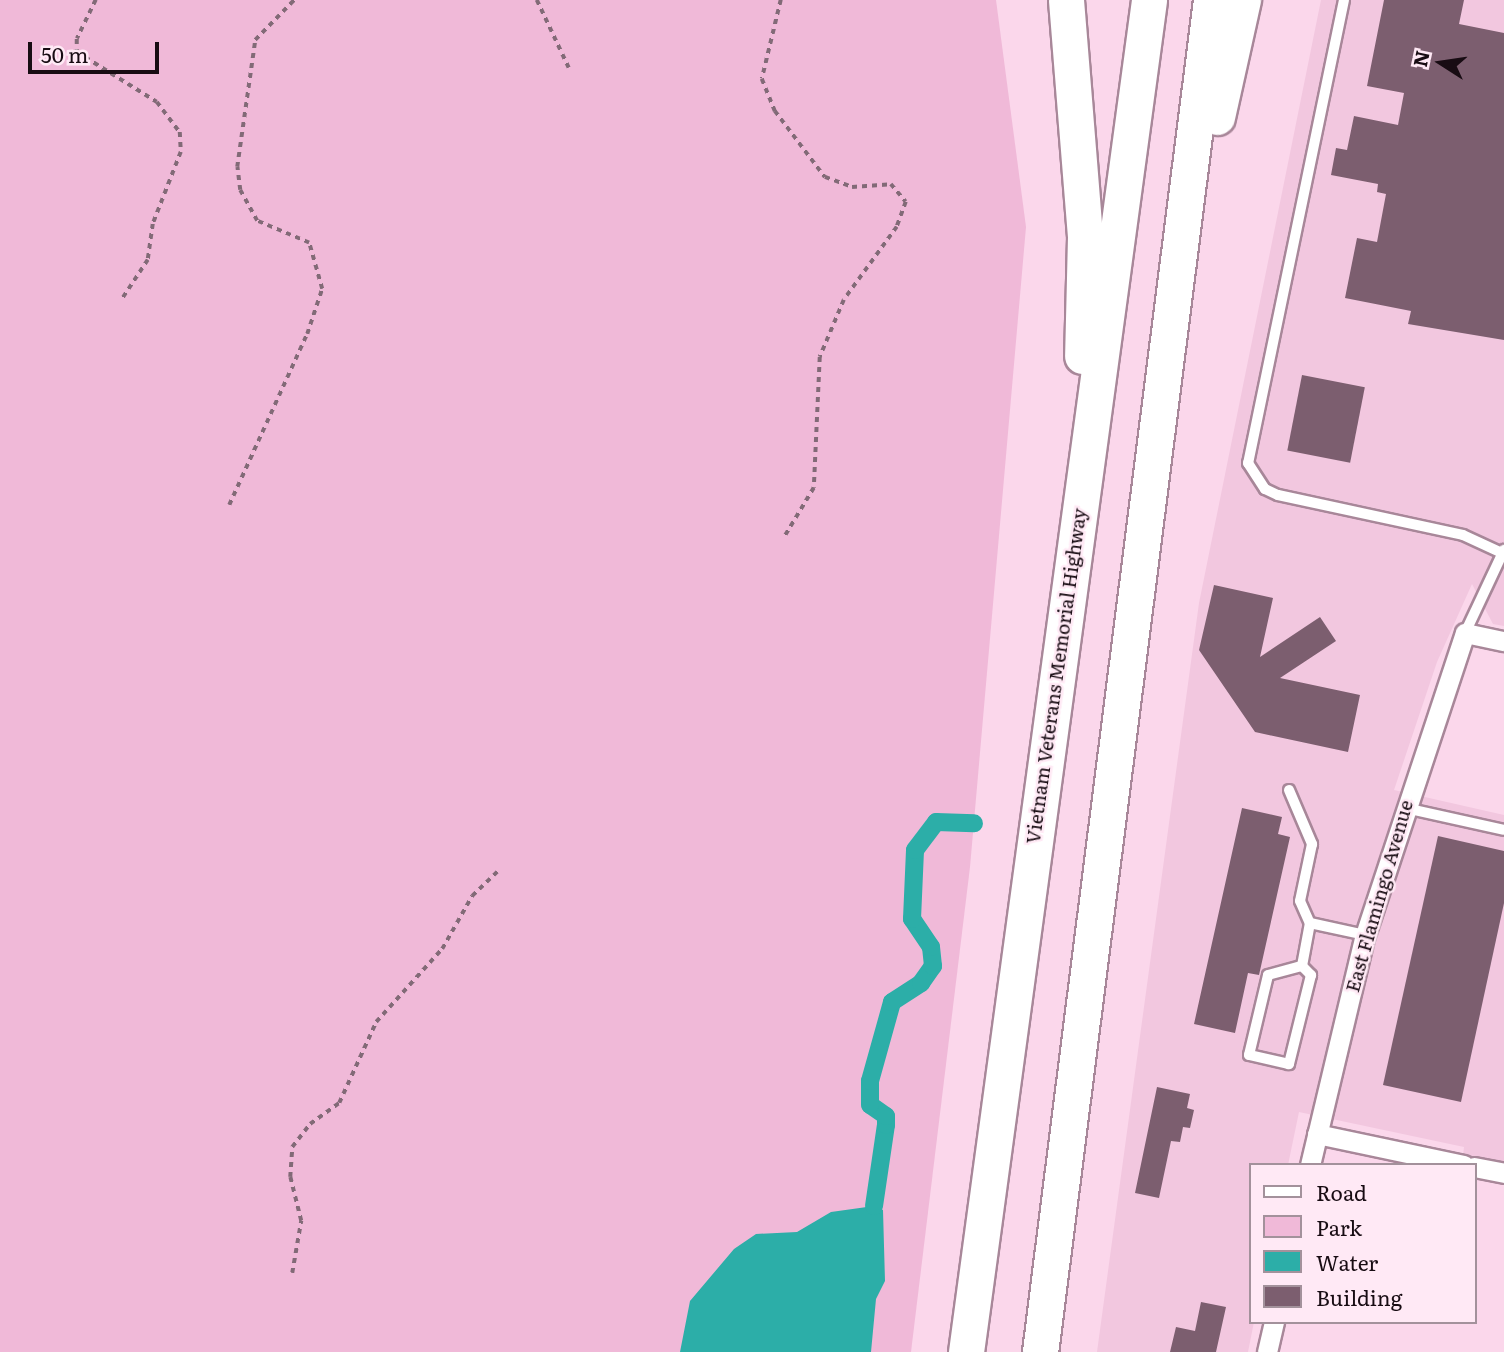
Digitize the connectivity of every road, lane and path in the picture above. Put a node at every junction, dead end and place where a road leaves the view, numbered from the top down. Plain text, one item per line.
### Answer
1 (96, 0) edge
2 (294, 0) edge
3 (537, 0) edge
4 (780, 0) edge
5 (1066, 0) edge
6 (1149, 0) edge
7 (1211, 0) edge
8 (1243, 0) edge
9 (1344, 0) edge
10 (569, 68) dead end
11 (121, 301) dead end
12 (1171, 329) junction
13 (1082, 492) junction
14 (229, 505) dead end
15 (784, 538) dead end
16 (1503, 552) edge
17 (1465, 633) junction
18 (1504, 641) edge
19 (1289, 790) dead end
20 (1404, 808) junction
21 (1504, 830) edge
22 (497, 872) dead end
23 (1310, 923) junction
24 (1365, 935) junction
25 (1302, 966) junction
26 (1317, 1135) junction
27 (1310, 1163) edge
28 (1454, 1163) edge
29 (1476, 1167) edge
30 (1504, 1173) edge
31 (292, 1273) dead end
32 (1274, 1324) edge
33 (965, 1352) edge
34 (1040, 1352) edge
35 (1267, 1352) edge

1 - 11 path
2 - 14 path
3 - 10 path
4 - 15 path
5 - 13 highway
6 - 13 highway, Vietnam Veterans Memorial Highway
7 - 12 highway
8 - 12 highway
9 - 16 lane
12 - 34 highway
13 - 33 highway, Vietnam Veterans Memorial Highway
16 - 17 lane
17 - 18 street
17 - 20 street, East Flamingo Avenue
19 - 23 lane
20 - 21 lane
20 - 24 street, East Flamingo Avenue
22 - 31 path
23 - 24 lane
23 - 25 lane
24 - 26 street, East Flamingo Avenue
25 - 25 lane
26 - 27 street, East Flamingo Avenue
26 - 28 street
29 - 30 street
32 - 35 street

